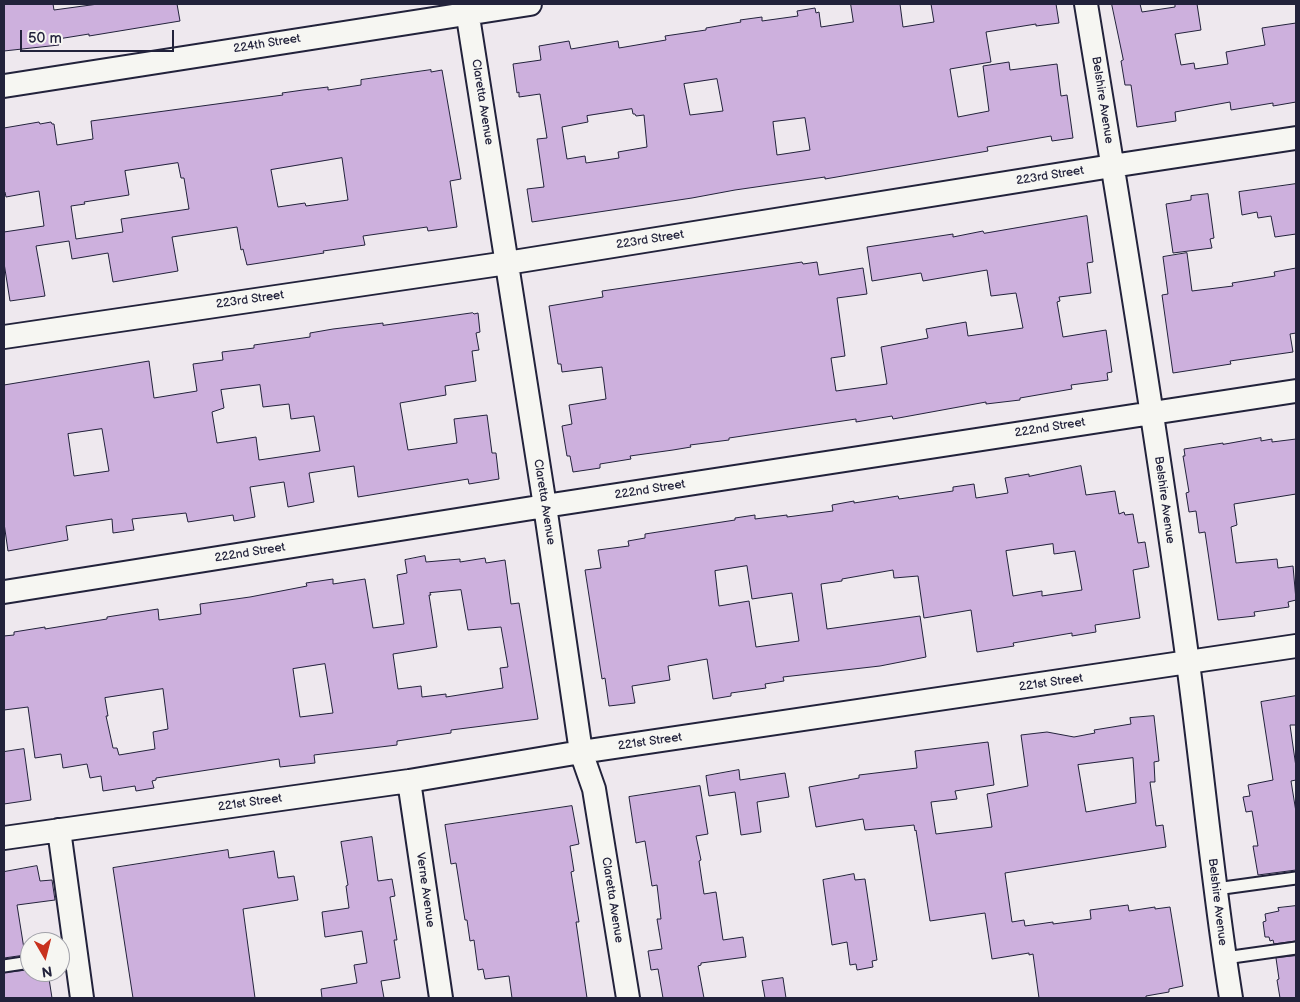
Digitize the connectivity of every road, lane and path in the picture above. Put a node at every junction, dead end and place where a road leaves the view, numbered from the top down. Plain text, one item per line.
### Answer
1 (530, 4) edge
2 (1086, 4) edge
3 (467, 8) edge
4 (4, 86) edge
5 (1296, 138) edge
6 (1112, 166) junction
7 (507, 263) junction
8 (4, 337) edge
9 (1296, 390) edge
10 (1151, 413) junction
11 (545, 506) junction
12 (4, 592) edge
13 (1296, 646) edge
14 (1188, 662) junction
15 (581, 752) junction
16 (409, 781) junction
17 (59, 830) junction
18 (4, 838) edge
19 (1296, 878) edge
20 (1216, 889) junction
21 (66, 932) edge
22 (1296, 948) edge
23 (1225, 958) junction
24 (70, 963) edge
25 (20, 964) edge
26 (4, 966) edge
27 (82, 998) edge
28 (440, 998) edge
29 (628, 998) edge
30 (1231, 998) edge

1 - 3 street, 224th Street
2 - 6 street, Belshire Avenue
3 - 4 street, 224th Street
3 - 7 street, Claretta Avenue
5 - 6 street, 223rd Street
6 - 7 street, 223rd Street
6 - 10 street, Belshire Avenue
7 - 8 street, 223rd Street
7 - 11 street, Claretta Avenue
9 - 10 street, 222nd Street
10 - 11 street, 222nd Street
10 - 14 street, Belshire Avenue
11 - 12 street, 222nd Street
11 - 15 street, Claretta Avenue
13 - 14 street, 221st Street
14 - 15 street, 221st Street
14 - 20 street, Belshire Avenue
15 - 16 street, 221st Street
15 - 29 street, Claretta Avenue
16 - 17 street, 221st Street
16 - 28 street, Verne Avenue
17 - 18 street, 221st Street
17 - 21 street
19 - 20 lane
20 - 23 street, Belshire Avenue
22 - 23 lane
23 - 30 street, Belshire Avenue
24 - 27 street
25 - 26 lane

